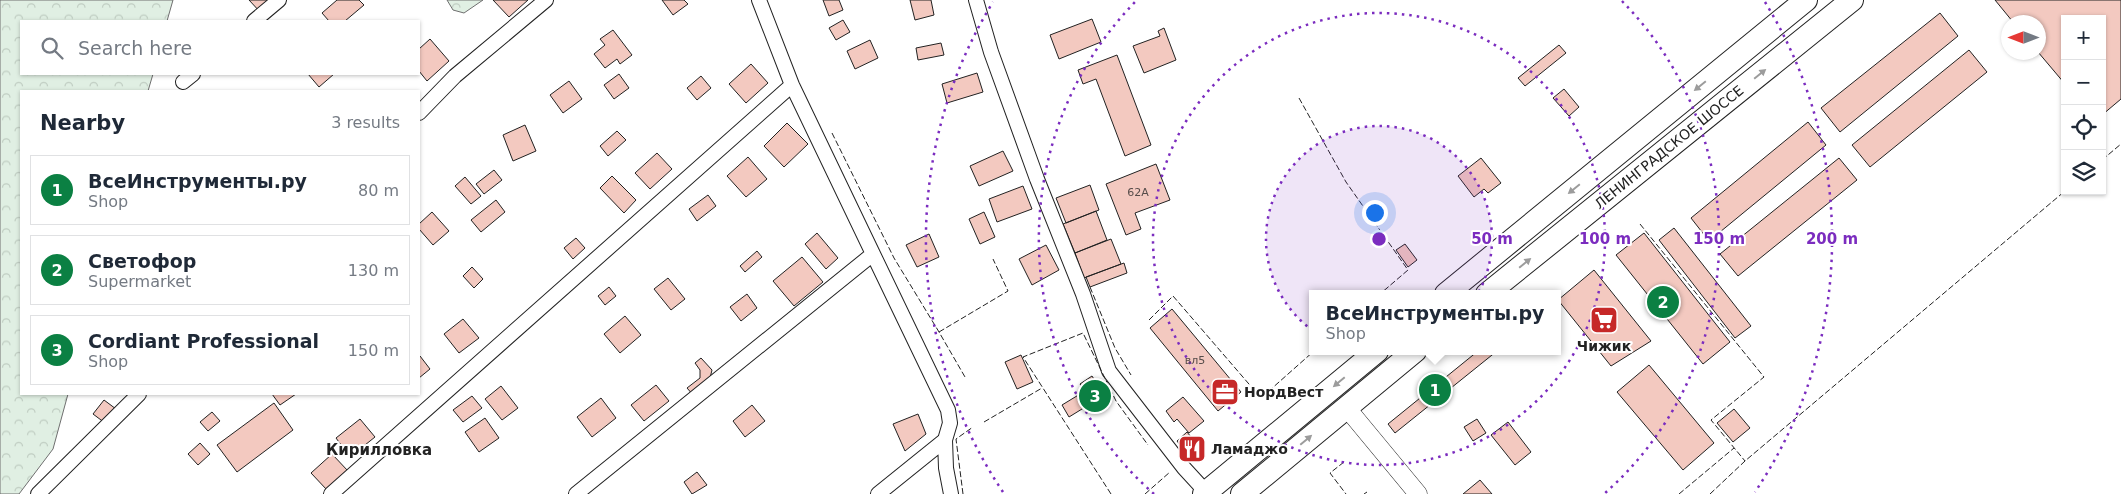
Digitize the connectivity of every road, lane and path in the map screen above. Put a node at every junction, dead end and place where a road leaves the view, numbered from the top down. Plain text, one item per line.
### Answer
1 (278, 0) edge
2 (546, 0) edge
3 (759, 0) edge
4 (976, 0) edge
5 (1806, 0) edge
6 (1852, 0) edge
7 (255, 20) edge
8 (792, 85) junction
9 (420, 112) edge
10 (873, 254) junction
11 (1451, 290) edge
12 (1492, 290) edge
13 (1372, 355) edge
14 (1410, 355) edge
15 (138, 395) edge
16 (1346, 407) junction
17 (945, 440) junction
18 (1205, 493) edge
19 (38, 494) edge
20 (331, 494) edge
21 (576, 494) edge
22 (878, 494) edge
23 (951, 494) edge
24 (1242, 494) edge
25 (1418, 494) edge

1 - 7 street
2 - 9 street
3 - 8 street
4 - 18 street
5 -> 11 highway, ЛЕНИНГРАДСКОЕ ШОССЕ
12 -> 6 highway, ЛЕНИНГРАДСКОЕ ШОССЕ
8 - 10 street
8 - 20 street
10 - 17 street
10 - 21 street
13 -> 18 highway
14 - 16 highway
15 - 19 street
24 -> 16 highway
16 - 25 street
17 - 22 street
17 - 23 street

